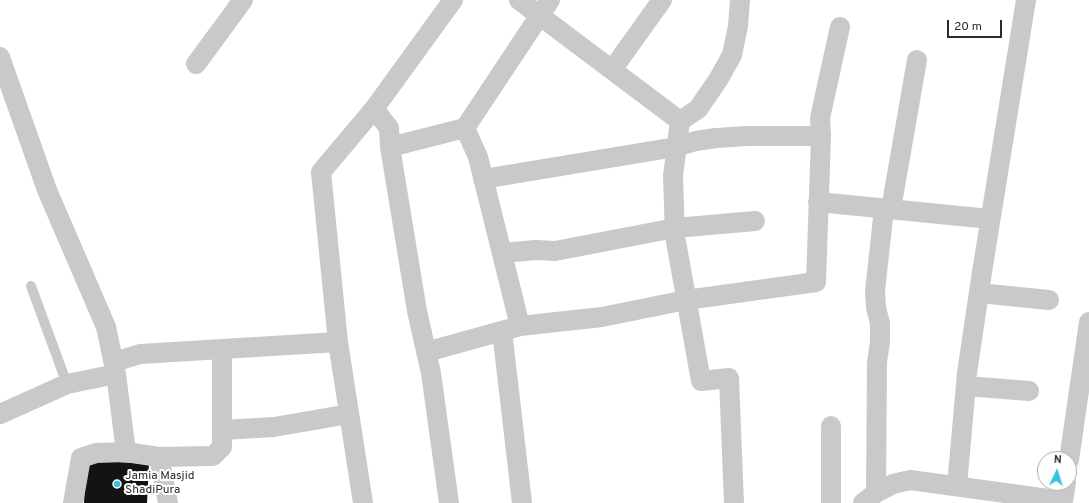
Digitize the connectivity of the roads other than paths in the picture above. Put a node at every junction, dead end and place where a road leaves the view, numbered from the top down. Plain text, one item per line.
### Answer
1 (243, 0) edge
2 (454, 0) edge
3 (519, 0) edge
4 (662, 0) edge
5 (740, 0) edge
6 (1026, 0) edge
7 (545, 7) edge
8 (840, 27) dead end
9 (0, 57) edge
10 (916, 60) dead end
11 (196, 64) dead end
12 (612, 70) junction
13 (374, 108) junction
14 (680, 121) junction
15 (465, 128) junction
16 (821, 136) junction
17 (390, 147) junction
18 (676, 147) junction
19 (483, 179) junction
20 (818, 202) junction
21 (887, 209) junction
22 (990, 219) junction
23 (755, 222) dead end
24 (675, 228) junction
25 (502, 253) junction
26 (31, 286) dead end
27 (979, 293) junction
28 (686, 300) junction
29 (1049, 300) dead end
30 (1089, 322) edge
31 (511, 329) junction
32 (338, 342) junction
33 (222, 349) junction
34 (426, 352) junction
35 (115, 368) junction
36 (67, 384) junction
37 (966, 386) junction
38 (1029, 391) dead end
39 (0, 414) edge
40 (349, 414) junction
41 (831, 426) dead end
42 (222, 430) junction
43 (1070, 451) edge
44 (126, 452) junction
45 (159, 457) junction
46 (957, 486) junction
47 (1065, 491) edge
48 (870, 498) edge
49 (1022, 499) edge
50 (73, 503) edge
51 (168, 503) edge
52 (363, 503) edge
53 (449, 503) edge
54 (522, 503) edge
55 (734, 503) edge
56 (831, 503) edge

1 - 11 street
2 - 13 street
3 - 7 street
4 - 12 street
5 - 14 street
6 - 22 street
7 - 12 street
7 - 15 street
8 - 16 street
9 - 35 street
10 - 21 street
12 - 14 street
13 - 17 street
13 - 32 street
14 - 18 street
15 - 17 street
15 - 19 street
16 - 18 street
16 - 20 street
17 - 34 street
18 - 19 street
18 - 24 street
19 - 25 street
20 - 21 street
20 - 28 street
21 - 22 street
21 - 48 street
22 - 27 street
23 - 24 street
24 - 25 street
24 - 28 street
25 - 31 street
26 - 36 lane
27 - 29 street
27 - 37 street
28 - 31 street
28 - 55 street
30 - 43 street
31 - 34 street
31 - 54 street
32 - 33 street
32 - 40 street
33 - 35 street
33 - 42 street
34 - 53 street
35 - 36 street
35 - 44 street
36 - 39 street
37 - 38 street
37 - 46 street
40 - 42 street
40 - 52 street
41 - 56 street
42 - 45 street
44 - 45 street
44 - 50 street
45 - 51 street
46 - 48 street
46 - 49 street
47 - 49 street

